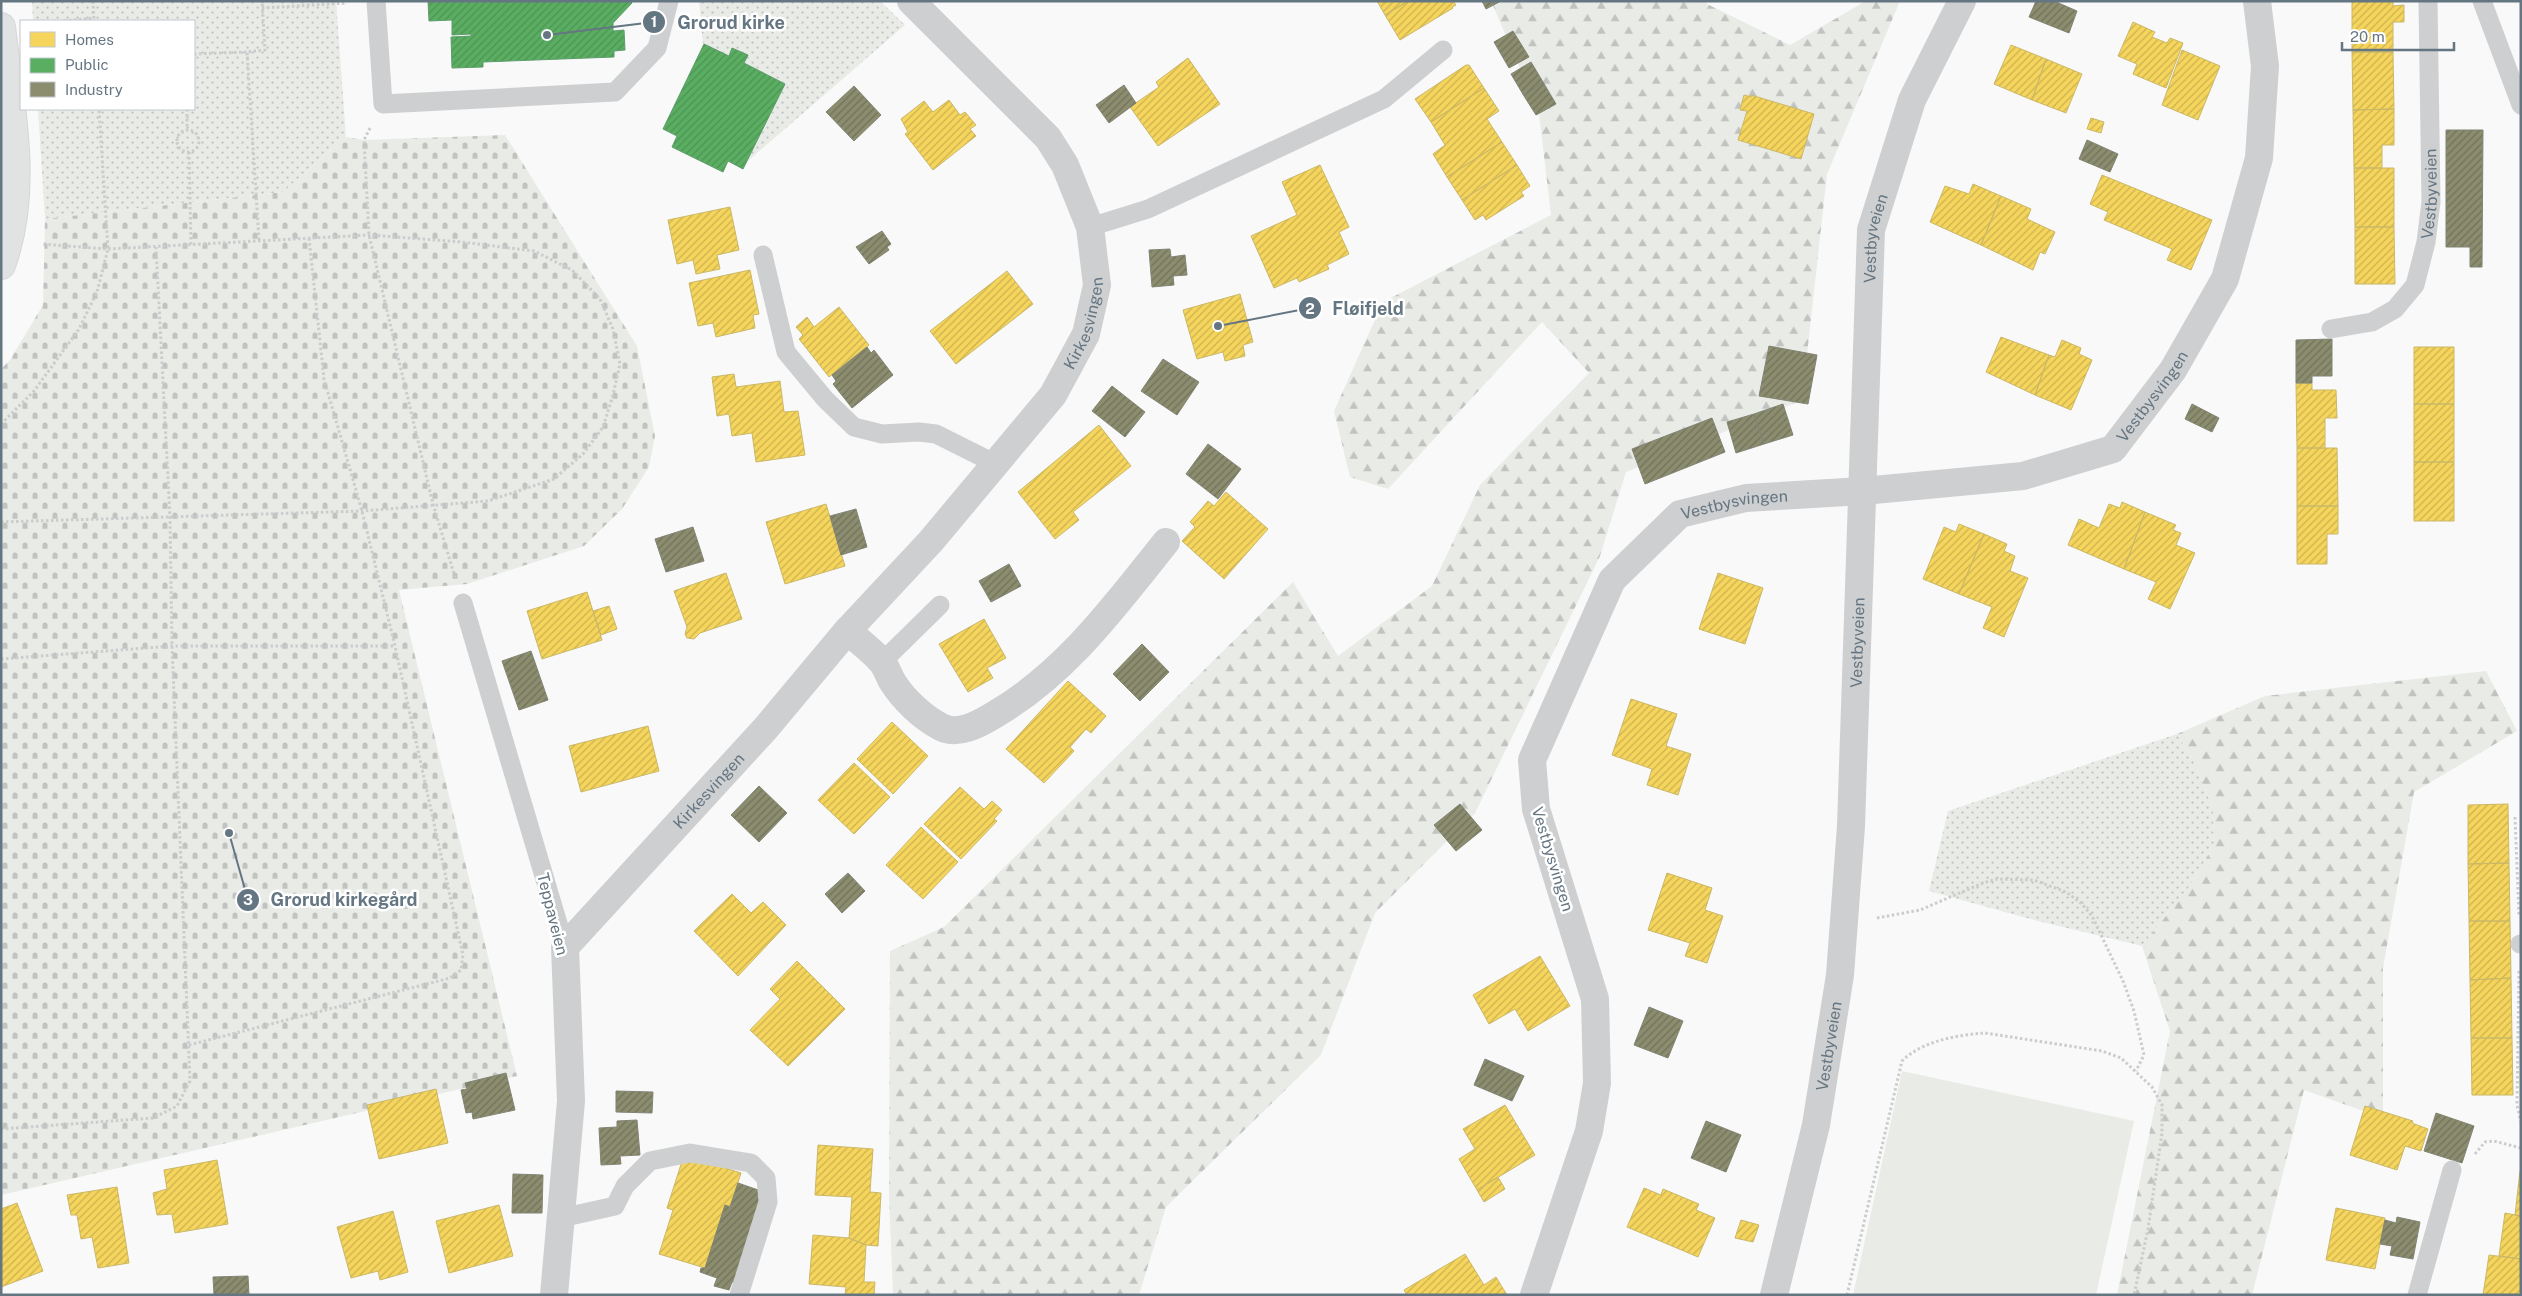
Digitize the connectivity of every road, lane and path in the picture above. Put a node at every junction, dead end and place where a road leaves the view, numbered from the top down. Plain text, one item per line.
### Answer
1 (93, 1) edge
2 (262, 1) edge
3 (376, 1) edge
4 (669, 1) edge
5 (911, 1) edge
6 (1962, 1) edge
7 (2257, 1) edge
8 (2428, 1) edge
9 (2482, 1) edge
10 (336, 4) dead end
11 (262, 8) junction
12 (94, 20) edge
13 (1, 27) edge
14 (1443, 50) dead end
15 (247, 52) junction
16 (195, 54) edge
17 (383, 104) junction
18 (2521, 105) edge
19 (99, 110) edge
20 (187, 110) edge
21 (187, 129) junction
22 (189, 152) junction
23 (1090, 227) junction
24 (369, 236) junction
25 (309, 238) junction
26 (259, 240) junction
27 (191, 245) junction
28 (156, 247) junction
29 (108, 249) junction
30 (6, 253) edge
31 (763, 256) dead end
32 (2331, 329) dead end
33 (1, 424) edge
34 (996, 464) junction
35 (1863, 490) junction
36 (433, 504) junction
37 (362, 511) junction
38 (170, 518) junction
39 (1, 522) edge
40 (1166, 542) dead end
41 (463, 603) joint
42 (940, 605) dead end
43 (847, 631) junction
44 (172, 646) junction
45 (395, 646) junction
46 (1, 659) edge
47 (882, 662) junction
48 (1844, 921) junction
49 (565, 947) junction
50 (189, 1044) junction
51 (2136, 1071) junction
52 (1, 1129) edge
53 (2521, 1148) edge
54 (2452, 1170) joint
55 (561, 1218) junction
56 (554, 1295) edge
57 (738, 1295) edge
58 (1534, 1295) edge
59 (1774, 1295) edge
60 (1848, 1295) edge
61 (2134, 1295) edge
62 (2417, 1295) edge

1 - 12 path
2 - 11 path
3 - 17 lane
4 - 17 lane
5 - 23 street, Kirkesvingen
6 - 35 street, Vestbyveien
7 - 35 street, Vestbysvingen
8 - 32 lane, Vestbyveien
9 - 18 lane
10 - 11 path
11 - 15 path
13 - 30 street
14 - 23 lane
15 - 16 path
15 - 26 path
17 - 24 path
19 - 29 path
20 - 21 path
21 - 22 path
21 - 22 path
22 - 27 path
23 - 34 street, Kirkesvingen
24 - 25 path
24 - 36 path
24 - 36 path
25 - 26 path
25 - 37 path
26 - 27 path
27 - 28 path
28 - 29 path
28 - 38 path
29 - 30 path
29 - 33 path
31 - 34 lane
34 - 43 street, Kirkesvingen
35 - 48 street, Vestbyveien
35 - 58 street, Vestbysvingen
36 - 37 path
36 - 41 path
37 - 38 path
37 - 45 path
38 - 39 path
38 - 44 path
40 - 47 street
41 - 49 lane, Teppaveien
42 - 47 lane
43 - 47 street
43 - 49 street, Kirkesvingen
44 - 45 path
44 - 46 path
44 - 50 path
45 - 50 path
48 - 51 path
48 - 59 street, Vestbyveien
49 - 55 street, Teppaveien
50 - 52 path
51 - 60 path
51 - 61 path
53 - 54 path
54 - 62 lane
55 - 56 street, Teppaveien
55 - 57 lane

